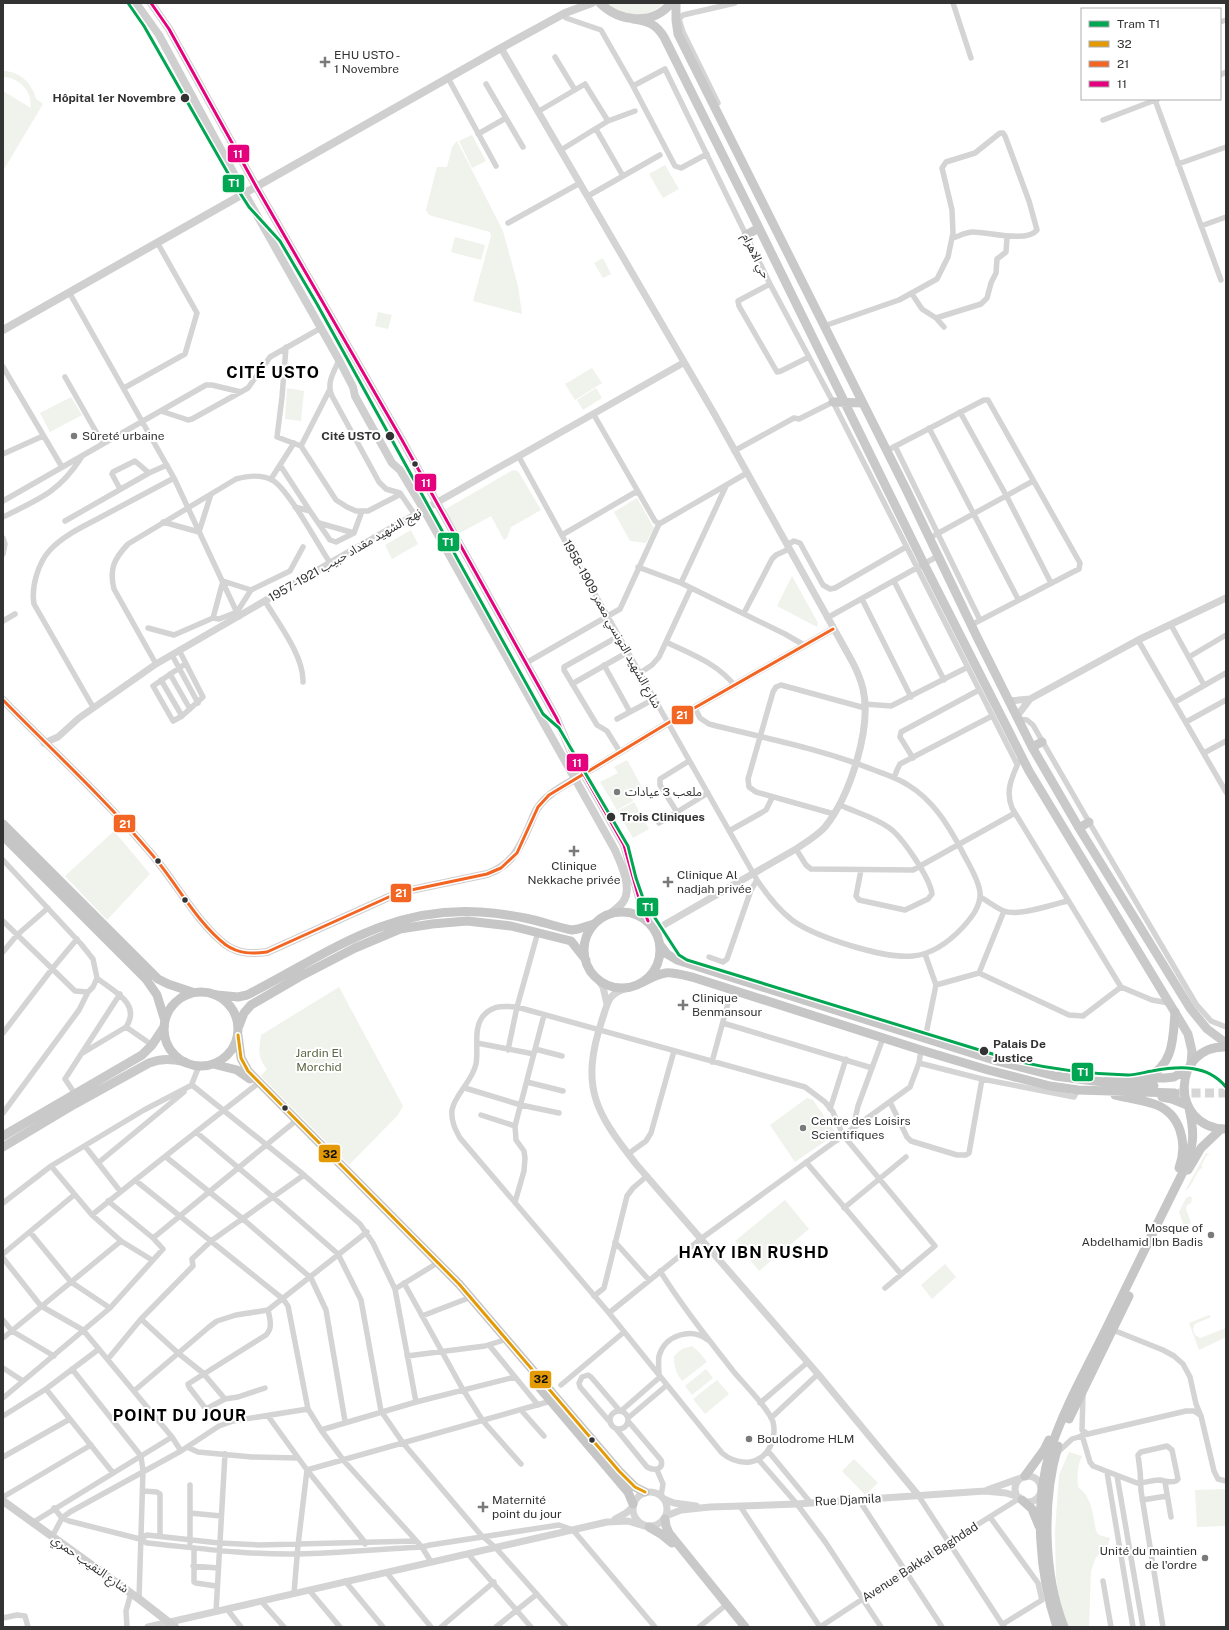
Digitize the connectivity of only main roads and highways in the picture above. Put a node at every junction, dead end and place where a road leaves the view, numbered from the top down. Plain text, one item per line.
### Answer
1 (136, 3) edge
2 (151, 3) edge
3 (577, 3) edge
4 (671, 3) edge
5 (676, 3) edge
6 (597, 4) edge
7 (564, 14) junction
8 (633, 19) junction
9 (256, 188) junction
10 (245, 194) junction
11 (759, 228) junction
12 (746, 235) road end
13 (3, 330) edge
14 (833, 402) road end
15 (845, 402) junction
16 (863, 403) junction
17 (3, 700) edge
18 (1042, 742) road end
19 (1032, 747) junction
20 (584, 774) junction
21 (575, 779) junction
22 (1089, 822) road end
23 (3, 824) edge
24 (1079, 828) junction
25 (3, 836) edge
26 (611, 913) junction
27 (648, 921) junction
28 (594, 924) junction
29 (661, 946) junction
30 (586, 960) junction
31 (642, 983) junction
32 (192, 992) junction
33 (217, 995) junction
34 (1175, 1012) junction
35 (164, 1024) junction
36 (238, 1031) junction
37 (1226, 1043) edge
38 (1226, 1047) edge
39 (185, 1062) junction
40 (213, 1064) junction
41 (1190, 1066) junction
42 (1035, 1071) junction
43 (1146, 1078) junction
44 (1091, 1090) junction
45 (1188, 1107) junction
46 (1223, 1129) edge
47 (3, 1136) edge
48 (3, 1147) edge
49 (1153, 1232) junction
50 (1061, 1422) junction
51 (1023, 1477) road end
52 (645, 1492) road end
53 (1020, 1498) road end
54 (3, 1501) edge
55 (633, 1505) road end
56 (665, 1518) road end
57 (646, 1526) road end
58 (1040, 1530) junction
59 (690, 1560) junction
60 (173, 1625) edge
61 (745, 1627) edge
62 (1056, 1627) edge
63 (1064, 1627) edge

1 - 10 main road
2 - 9 main road
3 - 7 main road
4 - 8 main road
5 - 16 main road
6 - 7 main road
6 - 8 main road
7 - 9 main road
8 - 11 main road
9 - 10 main road
9 - 20 main road
10 - 13 main road
10 - 21 main road
11 - 12 main road
11 - 15 main road
14 - 15 main road
15 - 16 main road
15 - 34 main road
16 - 19 main road
17 - 21 main road
18 - 19 main road
19 - 24 main road
20 - 21 main road
20 - 27 main road
21 - 26 main road
22 - 24 main road
23 - 32 highway
24 - 37 main road
25 - 35 highway
26 - 27 highway
26 - 28 highway
27 - 29 highway
28 - 30 highway
28 - 33 highway
29 - 31 highway
29 - 42 highway
30 - 31 highway
30 - 36 highway
31 - 44 highway
32 - 33 highway
32 - 35 highway
33 - 36 highway
34 - 41 main road
34 - 43 highway
35 - 39 highway
35 - 47 main road
36 - 40 highway
36 - 52 highway
38 - 41 highway
39 - 40 highway
39 - 48 main road
40 - 55 highway
41 - 43 highway
41 - 45 highway
42 - 43 highway
42 - 44 highway
44 - 45 highway
44 - 49 highway
45 - 46 highway
45 - 49 highway
46 - 63 highway
49 - 50 highway
50 - 51 highway
50 - 58 highway
53 - 58 highway
54 - 60 main road, شارع النقيب حمري
56 - 59 main road
57 - 59 main road
58 - 62 highway
59 - 61 main road

